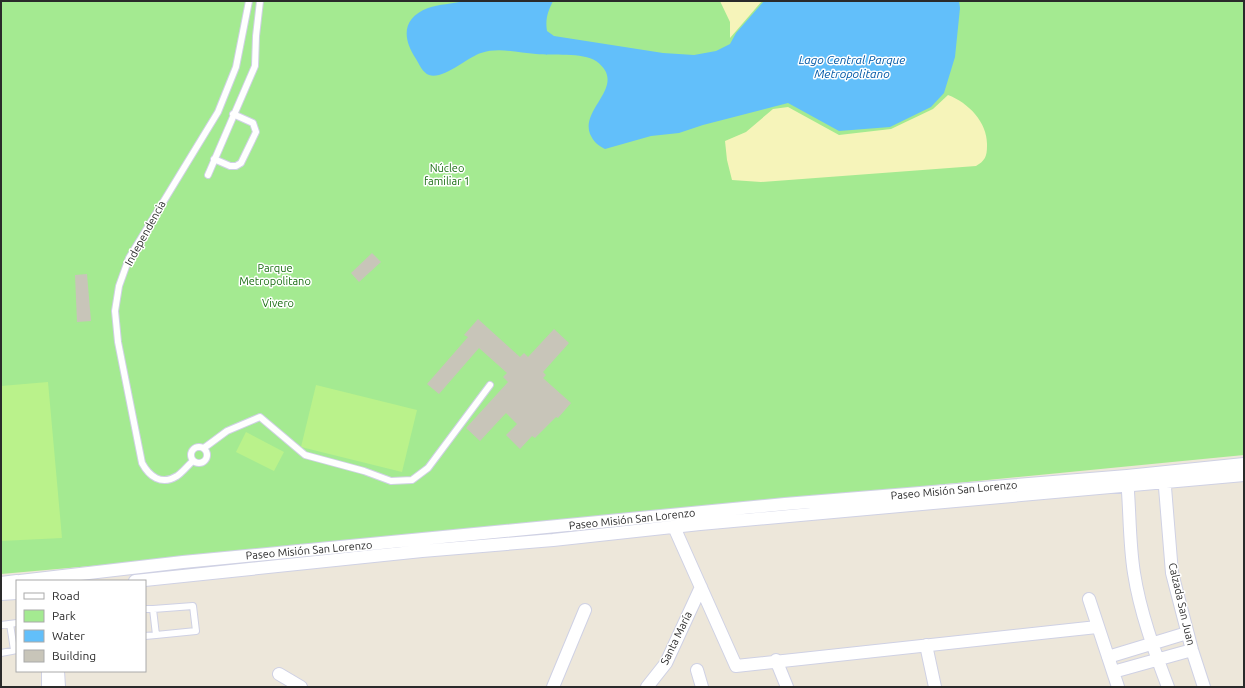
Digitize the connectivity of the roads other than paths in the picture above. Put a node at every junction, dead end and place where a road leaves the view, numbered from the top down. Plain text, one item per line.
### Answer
1 (249, 1) edge
2 (260, 1) edge
3 (233, 114) junction
4 (214, 159) junction
5 (208, 175) dead end
6 (490, 385) dead end
7 (204, 448) junction
8 (193, 460) junction
9 (1244, 464) edge
10 (1244, 475) edge
11 (1164, 477) junction
12 (1128, 481) junction
13 (674, 527) junction
14 (46, 580) edge
15 (145, 580) edge
16 (16, 581) edge
17 (1, 583) edge
18 (700, 587) junction
19 (16, 593) edge
20 (1, 594) edge
21 (1089, 599) dead end
22 (146, 609) edge
23 (154, 609) junction
24 (585, 610) dead end
25 (14, 624) edge
26 (1, 625) edge
27 (1097, 627) junction
28 (1187, 633) junction
29 (156, 635) junction
30 (146, 636) edge
31 (1152, 644) junction
32 (926, 645) junction
33 (16, 650) edge
34 (1192, 650) junction
35 (1, 653) edge
36 (1108, 657) junction
37 (776, 660) junction
38 (1158, 660) junction
39 (697, 670) dead end
40 (48, 672) edge
41 (58, 672) edge
42 (1113, 672) junction
43 (279, 674) dead end
44 (48, 687) edge
45 (59, 687) edge
46 (302, 687) edge
47 (553, 687) edge
48 (647, 687) edge
49 (702, 687) edge
50 (787, 687) edge
51 (935, 687) edge
52 (1118, 687) edge
53 (1168, 687) edge
54 (1204, 687) edge

1 - 8 lane, Independencia
2 - 3 lane
3 - 4 lane
3 - 4 lane
4 - 5 lane
6 - 7 lane
7 - 8 lane
7 - 8 lane
9 - 11 street, Paseo Misión San Lorenzo
10 - 11 street, Paseo Misión San Lorenzo
11 - 12 street, Paseo Misión San Lorenzo
11 - 28 street, Calzada San Juan
12 - 13 street, Paseo Misión San Lorenzo
12 - 14 street, Paseo Misión San Lorenzo
12 - 31 street
13 - 15 street, Paseo Misión San Lorenzo
13 - 18 street
16 - 17 street
18 - 37 street
18 - 48 street, Santa María
19 - 20 street
21 - 27 street
22 - 23 lane
23 - 29 lane
23 - 29 lane
24 - 47 street
25 - 26 lane
25 - 33 lane
27 - 32 street
27 - 36 street
28 - 31 street
28 - 34 street, Calzada San Juan
29 - 30 lane
31 - 36 street
31 - 38 street
32 - 37 street
32 - 51 street
33 - 35 lane
34 - 38 street
34 - 54 street, Calzada San Juan
36 - 42 street
37 - 50 street
38 - 42 street
38 - 53 street
39 - 49 street
40 - 44 street
41 - 45 street
42 - 52 street
43 - 46 street

